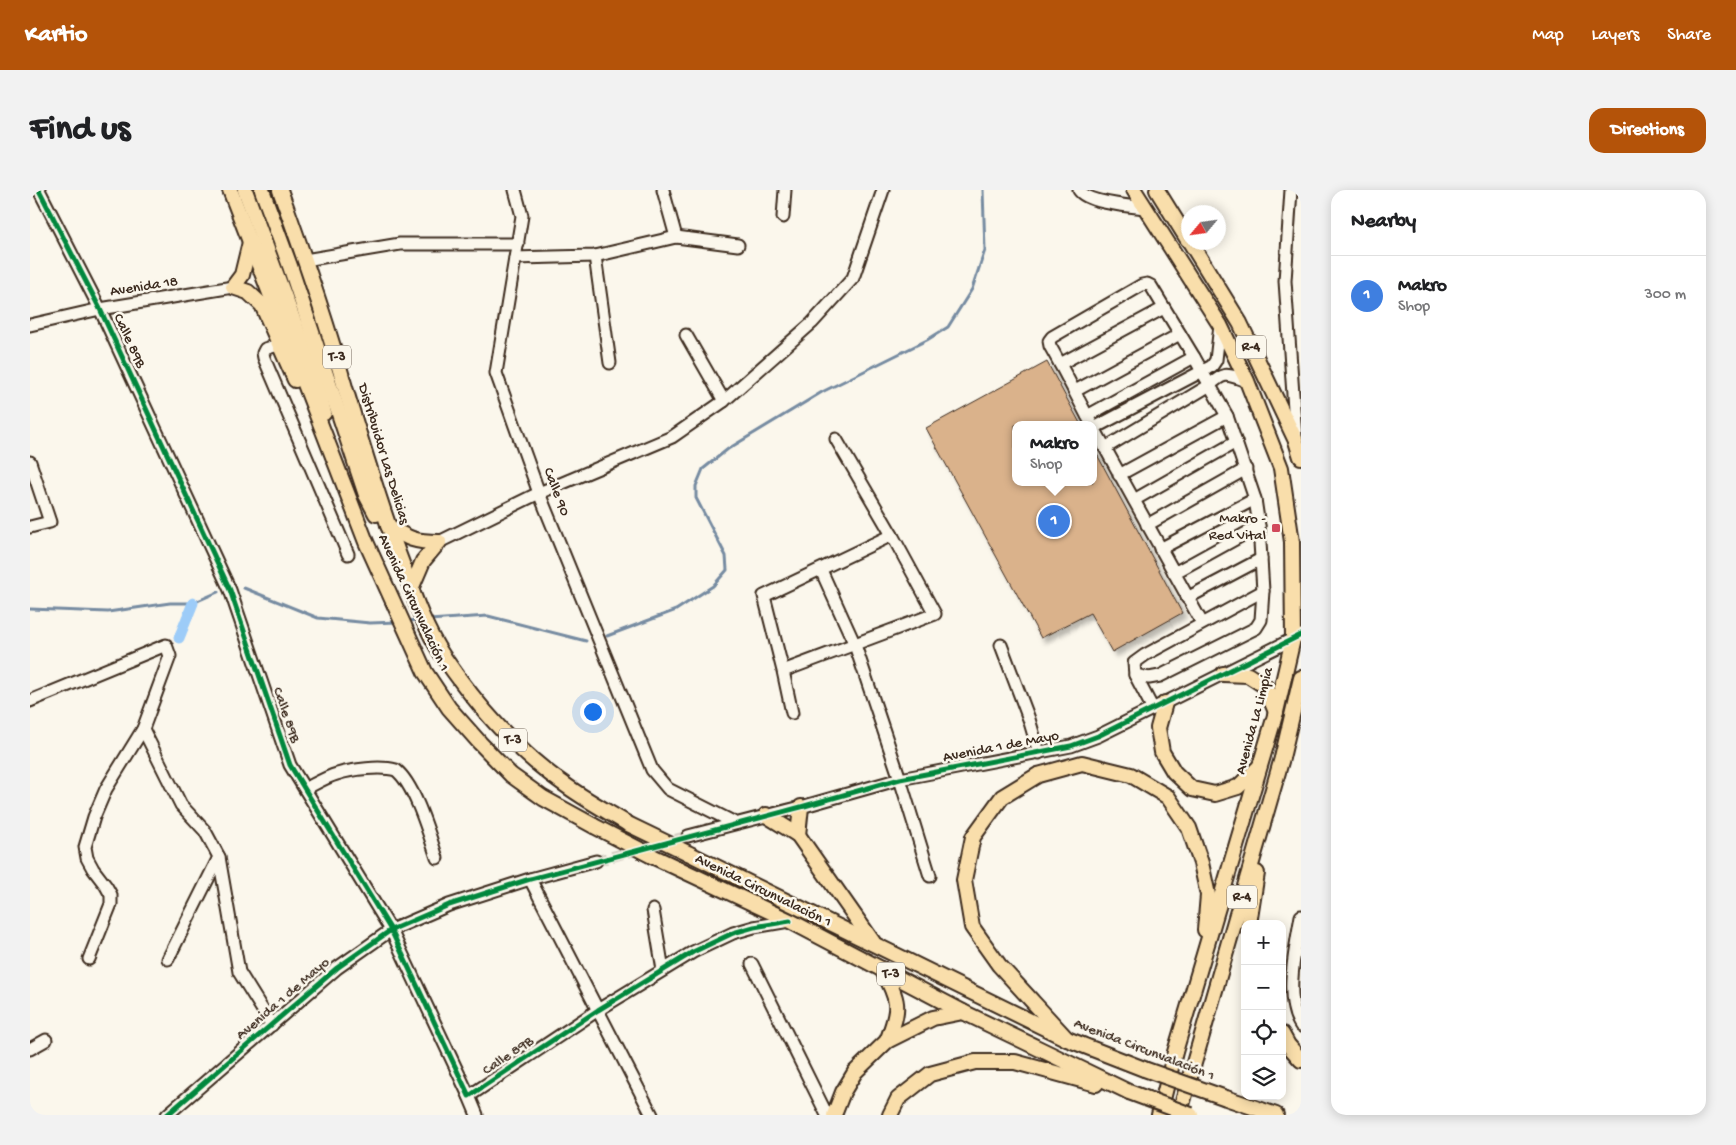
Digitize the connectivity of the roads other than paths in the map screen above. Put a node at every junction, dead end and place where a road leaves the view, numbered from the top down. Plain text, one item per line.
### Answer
1 (39, 190) edge
2 (230, 190) edge
3 (245, 190) edge
4 (262, 190) edge
5 (280, 190) edge
6 (514, 190) edge
7 (663, 190) edge
8 (785, 190) edge
9 (883, 190) edge
10 (1079, 190) edge
11 (1134, 190) edge
12 (1157, 190) edge
13 (1290, 190) edge
14 (1295, 205) edge
15 (1146, 208) junction
16 (783, 217) dead end
17 (1181, 228) edge
18 (676, 237) junction
19 (250, 242) junction
20 (518, 244) junction
21 (738, 245) dead end
22 (1195, 250) edge
23 (594, 256) junction
24 (515, 258) junction
25 (305, 260) junction
26 (233, 287) junction
27 (1164, 308) junction
28 (100, 309) junction
29 (30, 325) edge
30 (1220, 325) junction
31 (1180, 334) junction
32 (686, 335) dead end
33 (278, 345) junction
34 (1194, 357) junction
35 (610, 362) dead end
36 (1060, 364) junction
37 (1202, 371) junction
38 (1247, 381) junction
39 (1210, 385) junction
40 (1074, 390) junction
41 (724, 400) junction
42 (1227, 416) junction
43 (1090, 421) edge
44 (1096, 421) edge
45 (1097, 421) edge
46 (1097, 434) edge
47 (836, 439) dead end
48 (1296, 441) junction
49 (1236, 442) junction
50 (1105, 448) junction
51 (1301, 457) edge
52 (30, 462) edge
53 (338, 468) junction
54 (1246, 469) junction
55 (1119, 474) junction
56 (539, 492) junction
57 (1255, 499) junction
58 (1134, 500) junction
59 (1147, 525) junction
60 (30, 526) edge
61 (388, 526) junction
62 (1259, 526) junction
63 (892, 535) junction
64 (439, 542) junction
65 (1160, 549) junction
66 (348, 554) dead end
67 (399, 557) junction
68 (1261, 558) junction
69 (821, 570) junction
70 (1174, 573) junction
71 (411, 589) junction
72 (1263, 590) junction
73 (1187, 598) junction
74 (1202, 623) junction
75 (1297, 637) edge
76 (1001, 645) dead end
77 (855, 646) junction
78 (783, 671) junction
79 (1223, 674) junction
80 (1135, 676) junction
81 (1301, 678) edge
82 (30, 701) edge
83 (1159, 706) junction
84 (1276, 712) junction
85 (792, 713) dead end
86 (143, 730) junction
87 (1039, 752) junction
88 (1260, 767) junction
89 (900, 779) junction
90 (304, 789) junction
91 (801, 807) junction
92 (1267, 813) junction
93 (766, 815) junction
94 (735, 823) junction
95 (798, 835) junction
96 (688, 836) tunnel mouth
97 (219, 857) junction
98 (437, 858) dead end
99 (596, 861) tunnel mouth
100 (930, 876) dead end
101 (530, 879) junction
102 (653, 910) dead end
103 (1301, 916) edge
104 (1250, 920) edge
105 (790, 921) junction
106 (391, 930) junction
107 (874, 944) junction
108 (90, 959) dead end
109 (168, 959) dead end
110 (1202, 962) junction
111 (752, 964) dead end
112 (663, 970) junction
113 (882, 970) junction
114 (598, 1010) junction
115 (963, 1012) junction
116 (272, 1024) junction
117 (1301, 1026) edge
118 (1067, 1039) junction
119 (46, 1040) dead end
120 (887, 1040) junction
121 (1286, 1041) edge
122 (30, 1049) edge
123 (1301, 1060) edge
124 (1129, 1092) junction
125 (469, 1096) junction
126 (166, 1115) edge
127 (476, 1115) edge
128 (652, 1115) edge
129 (827, 1115) edge
130 (834, 1115) edge
131 (890, 1115) edge
132 (1159, 1115) edge
133 (1179, 1115) edge
134 (1192, 1115) edge
135 (1276, 1115) edge

1 - 28 street, Calle 89B
2 - 19 main road, T-3
3 - 53 main road
4 - 67 main road
5 - 25 main road, Distribuidor Las Delicias / T-3
6 - 20 street, Calle 90
7 - 18 street
8 - 16 street
9 - 41 street
10 - 15 street
11 - 15 main road, Avenida La Limpia / R-4
12 - 17 main road, R-4
13 - 14 street
14 - 48 street
15 - 30 main road, Avenida La Limpia / R-4
18 - 21 street
18 - 23 street
19 - 26 main road
19 - 53 main road, T-3
20 - 24 street, Calle 90
20 - 25 street
22 - 48 main road, R-4
23 - 24 street
23 - 35 street
24 - 56 street, Calle 90
25 - 61 main road, Distribuidor Las Delicias / T-3
26 - 28 street, Avenida 18
26 - 33 main road
27 - 31 street
27 - 36 street
27 - 36 street
28 - 29 street, Avenida 18
28 - 90 street, Calle 89B
30 - 37 street
30 - 38 main road, Avenida La Limpia / R-4
31 - 34 street
31 - 40 street
32 - 41 street
33 - 53 main road
33 - 66 street
34 - 37 street
34 - 44 street
36 - 40 street
37 - 39 street
37 - 45 street
38 - 39 street
38 - 75 main road, Avenida La Limpia / R-4
39 - 42 street
39 - 50 street
40 - 43 street
41 - 56 street
42 - 49 street
42 - 55 street
46 - 50 street
47 - 63 street
48 - 51 main road, R-4
49 - 54 street
49 - 58 street
50 - 55 street
52 - 60 street
53 - 105 main road, Avenida Circunvalación 1 / T-3, bridge
54 - 57 street
54 - 59 street
55 - 58 street
56 - 64 street
56 - 94 street, Calle 90
57 - 62 street
57 - 65 street
58 - 59 street
59 - 65 street
61 - 64 main road
61 - 67 main road, Distribuidor Las Delicias / T-3
62 - 68 street
62 - 70 street
63 - 69 street
63 - 77 street
64 - 71 main road
65 - 70 street
67 - 71 main road, Avenida Circunvalación 1 / T-3
68 - 72 street
68 - 73 street
69 - 77 street
69 - 78 street
70 - 73 street
71 - 107 main road, Avenida Circunvalación 1 / T-3, bridge
72 - 74 street
72 - 80 street
73 - 74 street
74 - 80 street
75 - 79 street, Avenida 1 de Mayo
75 - 84 main road, Avenida La Limpia / R-4
76 - 87 street
77 - 78 street
77 - 89 street
78 - 85 street
79 - 83 street, Avenida 1 de Mayo
79 - 84 main road
80 - 83 street
81 - 92 main road, R-4
82 - 86 street
83 - 87 street, Avenida 1 de Mayo
83 - 88 main road
84 - 88 main road, Avenida La Limpia / R-4
86 - 97 street
86 - 108 street
87 - 89 street, Avenida 1 de Mayo
88 - 110 main road, Avenida La Limpia / R-4
89 - 91 street, Avenida 1 de Mayo
89 - 100 street
90 - 98 street
90 - 106 street, Calle 89B
91 - 93 street, Avenida 1 de Mayo
91 - 95 main road
92 - 104 main road
92 - 133 main road, R-4
93 - 94 street, Avenida 1 de Mayo
93 - 95 main road
94 - 96 street, Avenida 1 de Mayo
95 - 107 main road
97 - 109 street
97 - 116 street
99 - 101 street, Avenida 1 de Mayo
101 - 106 street, Avenida 1 de Mayo
101 - 114 street
102 - 112 street
103 - 117 street
105 - 112 street, Calle 89B
105 - 113 main road, Avenida Circunvalación 1 / T-3
106 - 116 street, Avenida 1 de Mayo
106 - 125 street, Calle 89B
107 - 118 main road, Avenida Circunvalación 1 / T-3
110 - 118 main road
110 - 132 main road, R-4
111 - 129 street
112 - 114 street, Calle 89B
113 - 115 main road, Avenida Circunvalación 1 / T-3
113 - 120 main road
114 - 125 street, Calle 89B
114 - 128 street
115 - 120 main road
115 - 124 main road, Avenida Circunvalación 1 / T-3
116 - 126 street, Avenida 1 de Mayo
118 - 135 main road, Avenida Circunvalación 1 / T-3, bridge
119 - 122 street
120 - 130 main road
121 - 123 main road
124 - 131 main road
124 - 134 main road, Avenida Circunvalación 1 / T-3, bridge
125 - 127 street

